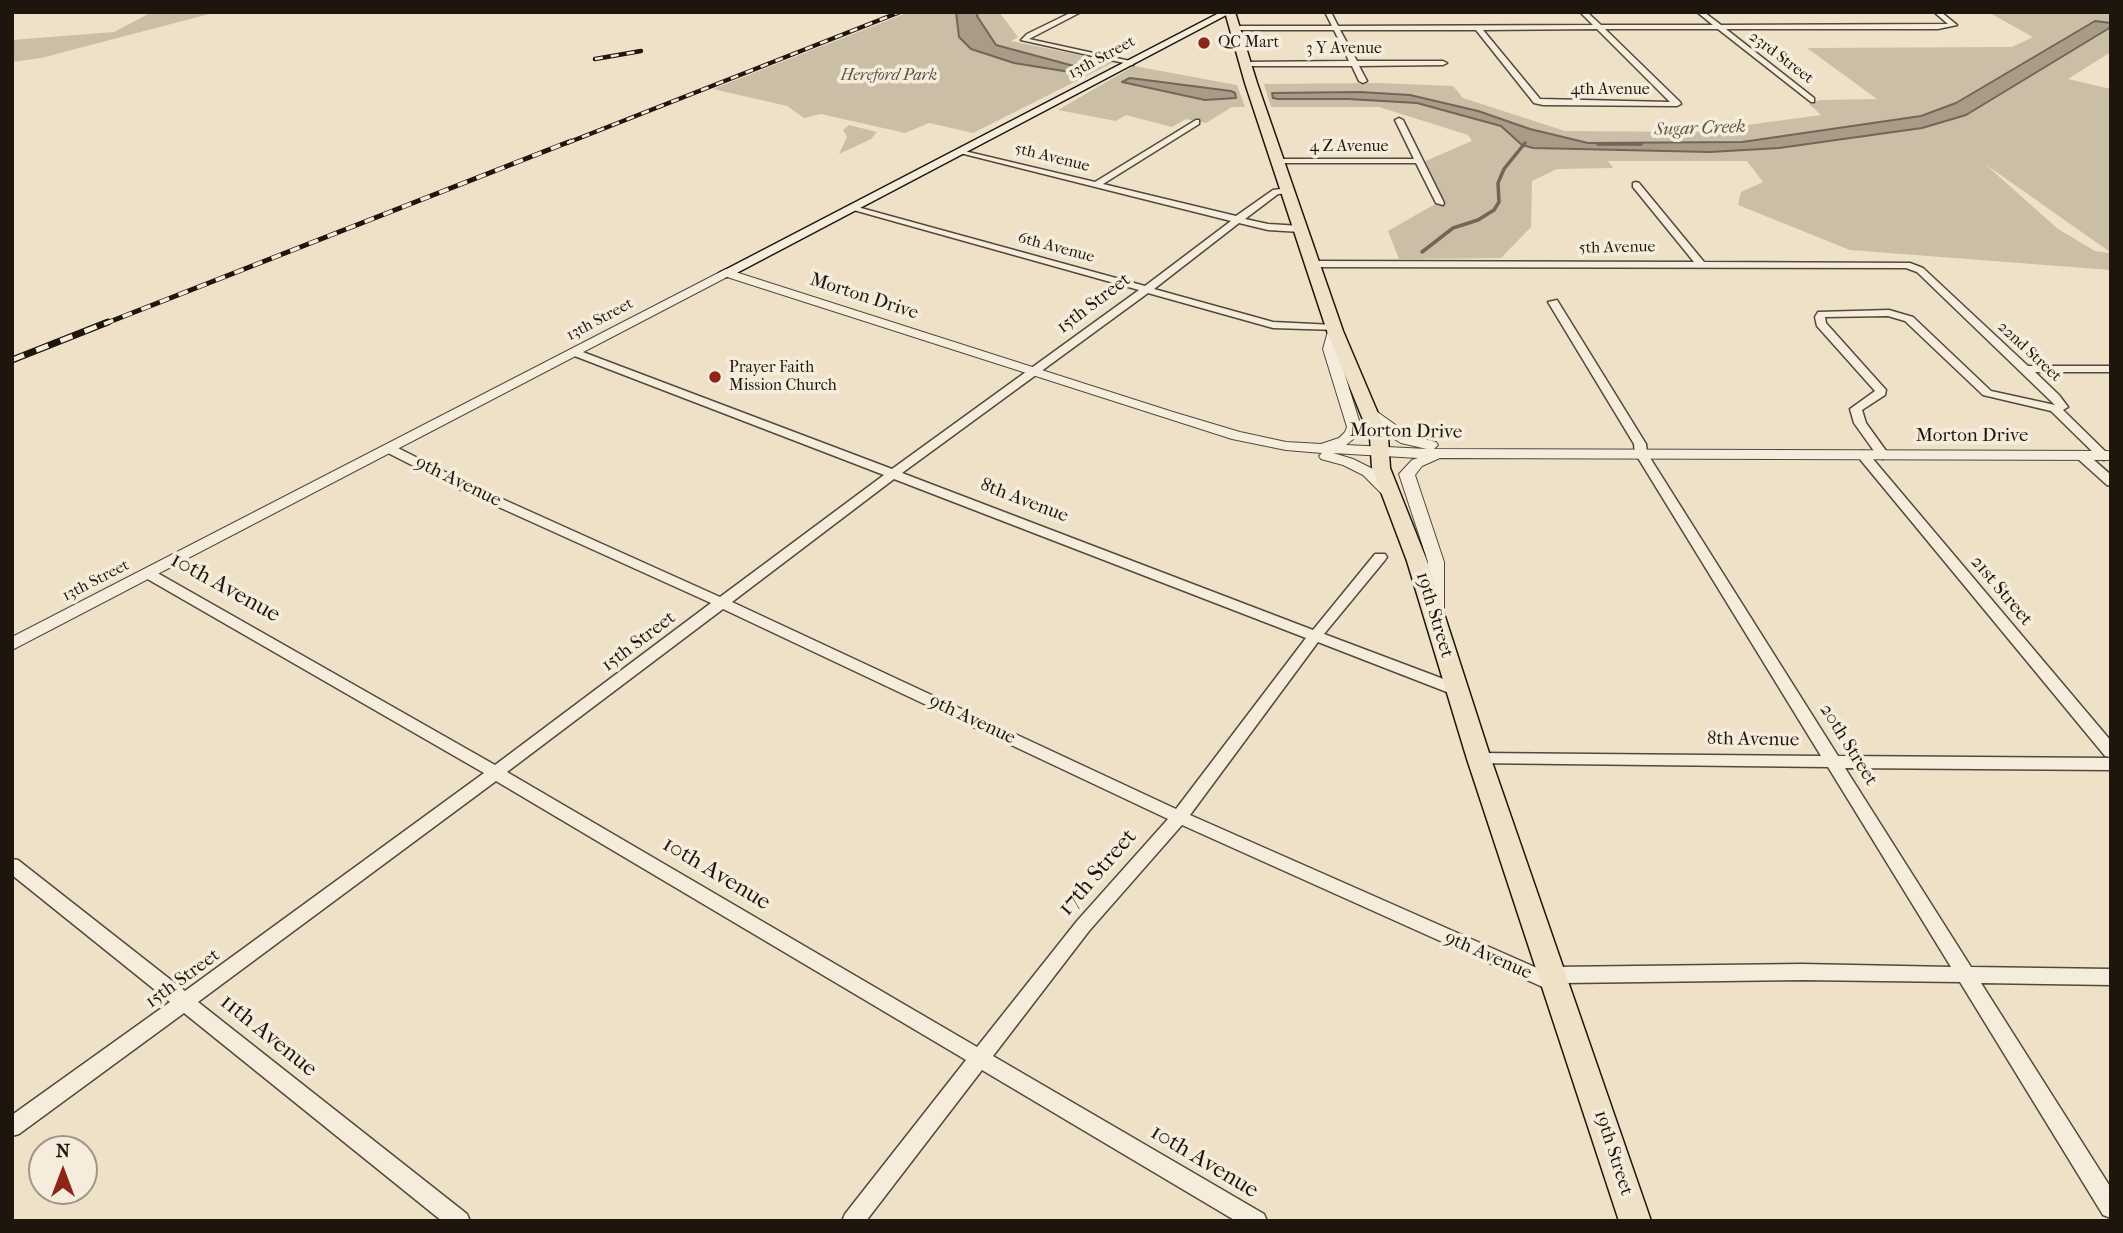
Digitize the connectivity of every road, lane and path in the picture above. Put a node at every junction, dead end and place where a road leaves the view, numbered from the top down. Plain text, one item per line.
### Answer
1 (1078, 12) edge
2 (1328, 12) edge
3 (1583, 12) edge
4 (1700, 12) edge
5 (1937, 12) edge
6 (1231, 19) edge
7 (1719, 27) junction
8 (1336, 28) junction
9 (1478, 28) junction
10 (1599, 28) junction
11 (1443, 62) dead end
12 (1130, 63) junction
13 (1353, 63) junction
14 (1246, 64) junction
15 (1363, 81) dead end
16 (1811, 100) dead end
17 (1399, 120) dead end
18 (1196, 122) dead end
19 (960, 152) junction
20 (1279, 161) junction
21 (1419, 161) junction
22 (1096, 185) junction
23 (1636, 185) dead end
24 (1288, 191) junction
25 (1440, 203) dead end
26 (853, 207) junction
27 (1238, 221) junction
28 (1301, 229) junction
29 (1700, 263) junction
30 (1313, 264) junction
31 (1920, 270) joint
32 (726, 273) junction
33 (1147, 289) junction
34 (1553, 302) dead end
35 (1335, 329) junction
36 (576, 353) junction
37 (2024, 369) junction
38 (2111, 369) edge
39 (1034, 373) junction
40 (1369, 410) junction
41 (2055, 410) junction
42 (1264, 443) junction
43 (1309, 448) junction
44 (390, 449) junction
45 (1380, 451) junction
46 (1465, 453) junction
47 (1641, 453) junction
48 (1863, 455) junction
49 (1883, 455) junction
50 (2082, 456) junction
51 (2108, 456) edge
52 (893, 474) junction
53 (2111, 482) edge
54 (1390, 494) junction
55 (1380, 557) dead end
56 (149, 574) junction
57 (722, 603) junction
58 (1435, 623) junction
59 (1316, 635) junction
60 (12, 645) edge
61 (1457, 690) junction
62 (2111, 752) edge
63 (1479, 759) junction
64 (1834, 762) junction
65 (2111, 764) edge
66 (496, 773) junction
67 (1179, 817) junction
68 (12, 865) edge
69 (1967, 976) junction
70 (2111, 977) edge
71 (1555, 980) junction
72 (185, 1001) junction
73 (980, 1058) junction
74 (12, 1127) edge
75 (2111, 1208) edge
76 (458, 1221) edge
77 (853, 1221) edge
78 (1256, 1221) edge
79 (1635, 1221) edge

1 - 12 street
2 - 8 street
3 - 10 street
4 - 7 street, 23rd Street
5 - 7 street
6 - 8 street
6 - 12 main road, 13th Street
6 - 14 main road, 19th Street
7 - 10 street
7 - 16 street, 23rd Street
8 - 9 street
8 - 13 street
9 - 10 street
9 - 10 street, 4th Avenue
11 - 13 street, 3 Y Avenue
12 - 19 main road, 13th Street
13 - 14 street, 3 Y Avenue
13 - 15 street
14 - 20 main road, 19th Street
17 - 21 street
18 - 22 street
19 - 22 street, 5th Avenue
19 - 26 main road, 13th Street
20 - 21 street, 4 Z Avenue
20 - 24 main road, 19th Street
21 - 25 street
22 - 27 street, 5th Avenue
23 - 29 street
24 - 27 street, 15th Street
24 - 28 main road, 19th Street
26 - 32 main road, 13th Street
26 - 33 street, 6th Avenue
27 - 28 street, 5th Avenue
27 - 33 street, 15th Street
28 - 30 main road, 19th Street
29 - 30 street, 5th Avenue
29 - 31 street, 5th Avenue
30 - 35 main road, 19th Street
31 - 37 street, 22nd Street
32 - 36 street, 13th Street
32 - 39 street, Morton Drive
33 - 35 street, 6th Avenue
33 - 39 street, 15th Street
34 - 47 street, 20th Street
35 - 40 main road, 19th Street
35 - 43 street
36 - 44 street, 13th Street
36 - 52 street, 8th Avenue
37 - 38 street
37 - 41 street, 22nd Street
39 - 42 street, Morton Drive
39 - 52 street, 15th Street
40 - 45 main road, 19th Street
40 - 46 street
41 - 49 street
41 - 51 street, 22nd Street
42 - 43 street, Morton Drive
42 - 54 street
43 - 45 street, Morton Drive
44 - 56 street, 13th Street
44 - 57 street, 9th Avenue
45 - 46 street, Morton Drive
45 - 54 main road, 19th Street
46 - 47 street, Morton Drive
46 - 58 street
47 - 48 street, Morton Drive
47 - 64 street, 20th Street
48 - 49 street, Morton Drive
48 - 62 street, 21st Street
49 - 50 street, Morton Drive
50 - 51 street, Morton Drive
50 - 53 street
52 - 57 street, 15th Street
52 - 59 street, 8th Avenue
54 - 58 main road, 19th Street
55 - 59 street, 17th Street
56 - 60 street, 13th Street
56 - 66 street, 10th Avenue
57 - 66 street, 15th Street
57 - 67 street, 9th Avenue
58 - 61 main road, 19th Street
59 - 61 street, 8th Avenue
59 - 67 street, 17th Street
61 - 63 main road, 19th Street
63 - 64 street, 8th Avenue
63 - 71 main road, 19th Street
64 - 65 street, 8th Avenue
64 - 69 street, 20th Street
66 - 72 street, 15th Street
66 - 73 street, 10th Avenue
67 - 71 street, 9th Avenue
67 - 73 street, 17th Street
68 - 72 street, 11th Avenue
69 - 70 street, 9th Avenue
69 - 71 street, 9th Avenue
69 - 75 street, 20th Street
71 - 79 main road, 19th Street
72 - 74 street, 15th Street
72 - 76 street, 11th Avenue
73 - 77 street, 17th Street
73 - 78 street, 10th Avenue

